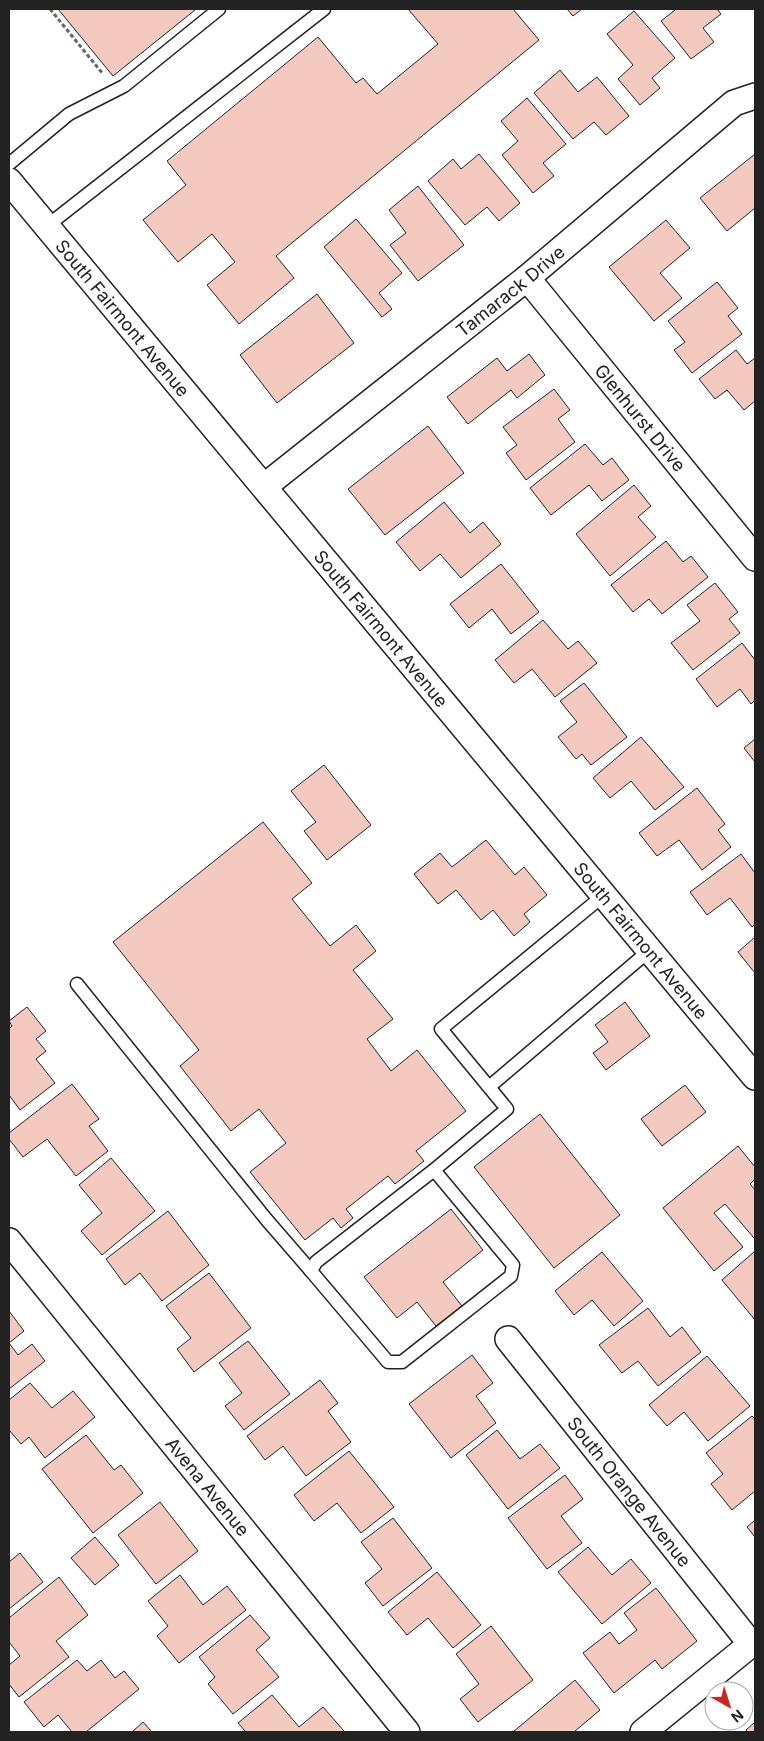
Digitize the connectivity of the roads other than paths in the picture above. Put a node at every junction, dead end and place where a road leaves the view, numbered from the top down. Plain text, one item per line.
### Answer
1 (219, 9) edge
2 (324, 9) edge
3 (755, 96) edge
4 (9, 164) edge
5 (9, 181) edge
6 (47, 226) junction
7 (527, 278) junction
8 (265, 488) junction
9 (755, 558) edge
10 (604, 895) junction
11 (650, 950) junction
12 (76, 984) dead end
13 (755, 1076) edge
14 (489, 1087) junction
15 (434, 1170) junction
16 (9, 1241) edge
17 (311, 1271) junction
18 (508, 1338) dead end
19 (753, 1643) edge
20 (407, 1732) edge
21 (643, 1732) edge

1 - 4 lane
2 - 6 lane
3 - 7 street, Tamarack Drive
5 - 6 street, South Fairmont Avenue
6 - 8 street, South Fairmont Avenue
7 - 8 street, Tamarack Drive
7 - 9 street, Glenhurst Drive
8 - 10 street, South Fairmont Avenue
10 - 11 street, South Fairmont Avenue
10 - 14 lane
11 - 13 street, South Fairmont Avenue
11 - 14 lane
12 - 17 lane
14 - 15 lane
15 - 17 lane
15 - 17 lane
16 - 20 street, Avena Avenue
18 - 19 street, South Orange Avenue
19 - 21 street

